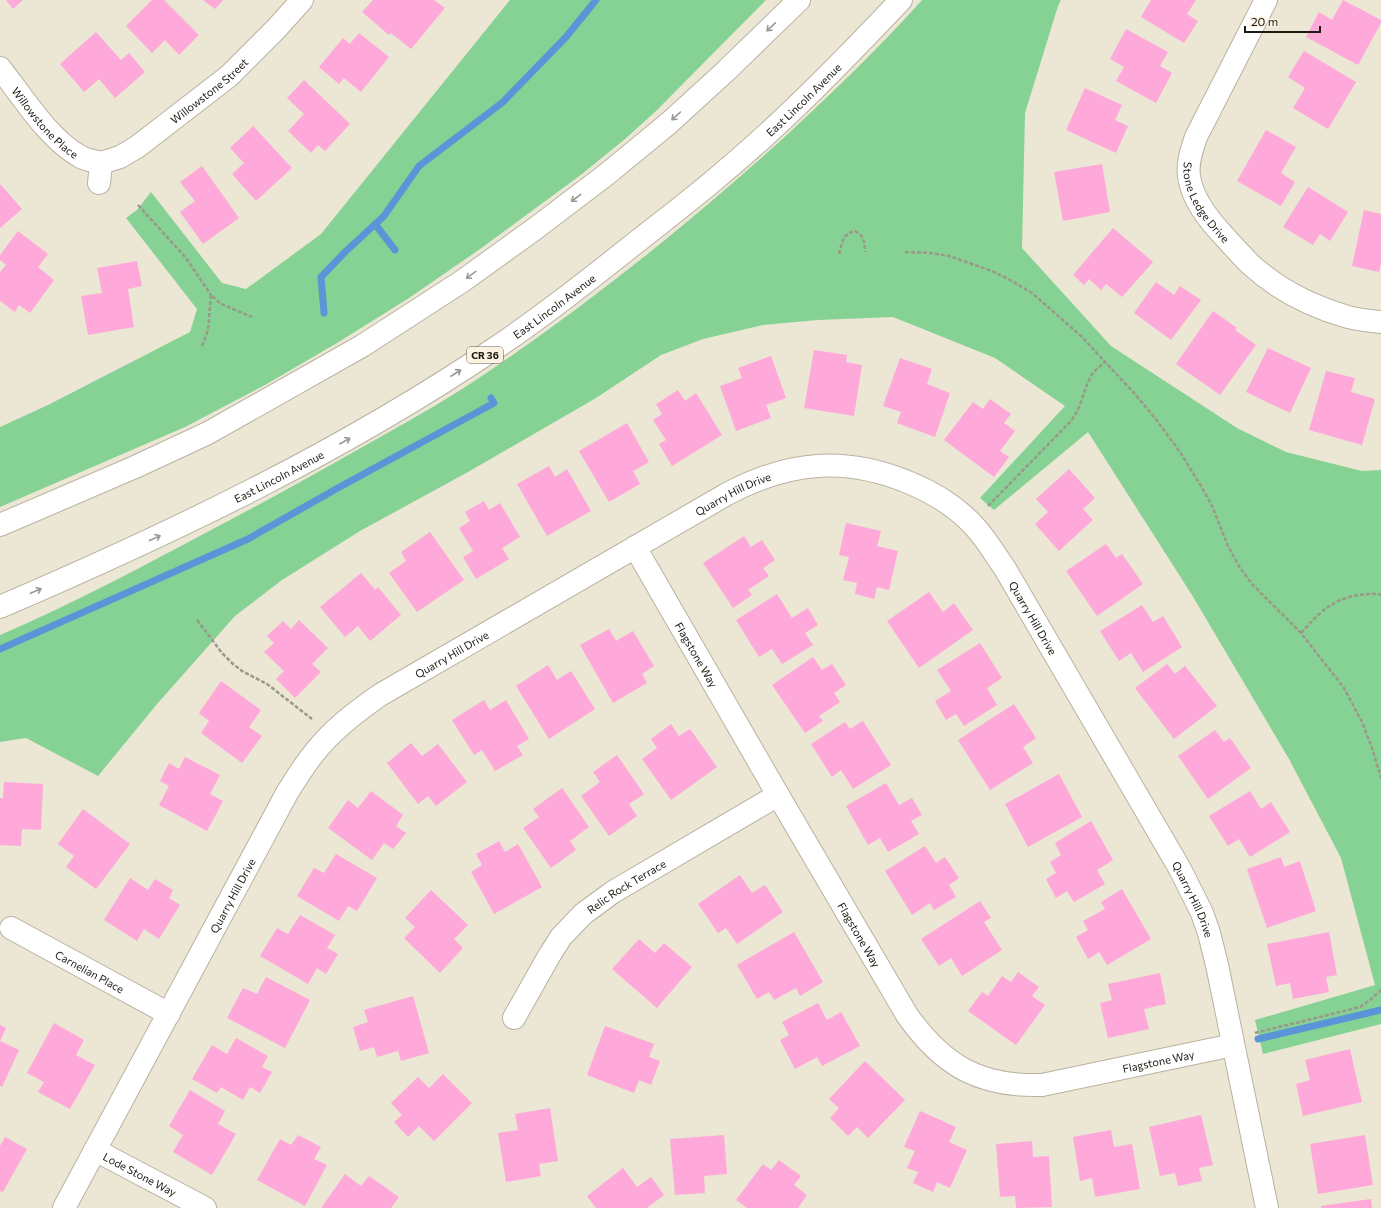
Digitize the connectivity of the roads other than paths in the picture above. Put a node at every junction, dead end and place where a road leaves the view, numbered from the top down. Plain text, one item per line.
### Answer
1 (302, 0) edge
2 (799, 0) edge
3 (901, 0) edge
4 (1266, 0) edge
5 (0, 68) edge
6 (100, 173) joint
7 (1381, 322) edge
8 (0, 526) edge
9 (634, 547) junction
10 (0, 606) edge
11 (778, 795) junction
12 (11, 928) dead end
13 (170, 1014) junction
14 (514, 1018) dead end
15 (1233, 1045) junction
16 (95, 1150) junction
17 (64, 1208) edge
18 (205, 1208) edge
19 (1267, 1208) edge

1 - 6 street, Willowstone Street
2 -> 8 street
10 -> 3 street, East Lincoln Avenue / CR 36
4 - 7 street, Stone Ledge Drive
5 - 6 street, Willowstone Place
9 - 11 street, Flagstone Way
9 - 13 street, Quarry Hill Drive
9 - 15 street, Quarry Hill Drive
11 - 14 street, Relic Rock Terrace
11 - 15 street, Flagstone Way
12 - 13 street, Carnelian Place
13 - 16 street, Quarry Hill Drive
15 - 19 street, Quarry Hill Drive
16 - 17 street, Quarry Hill Drive
16 - 18 street, Lode Stone Way

